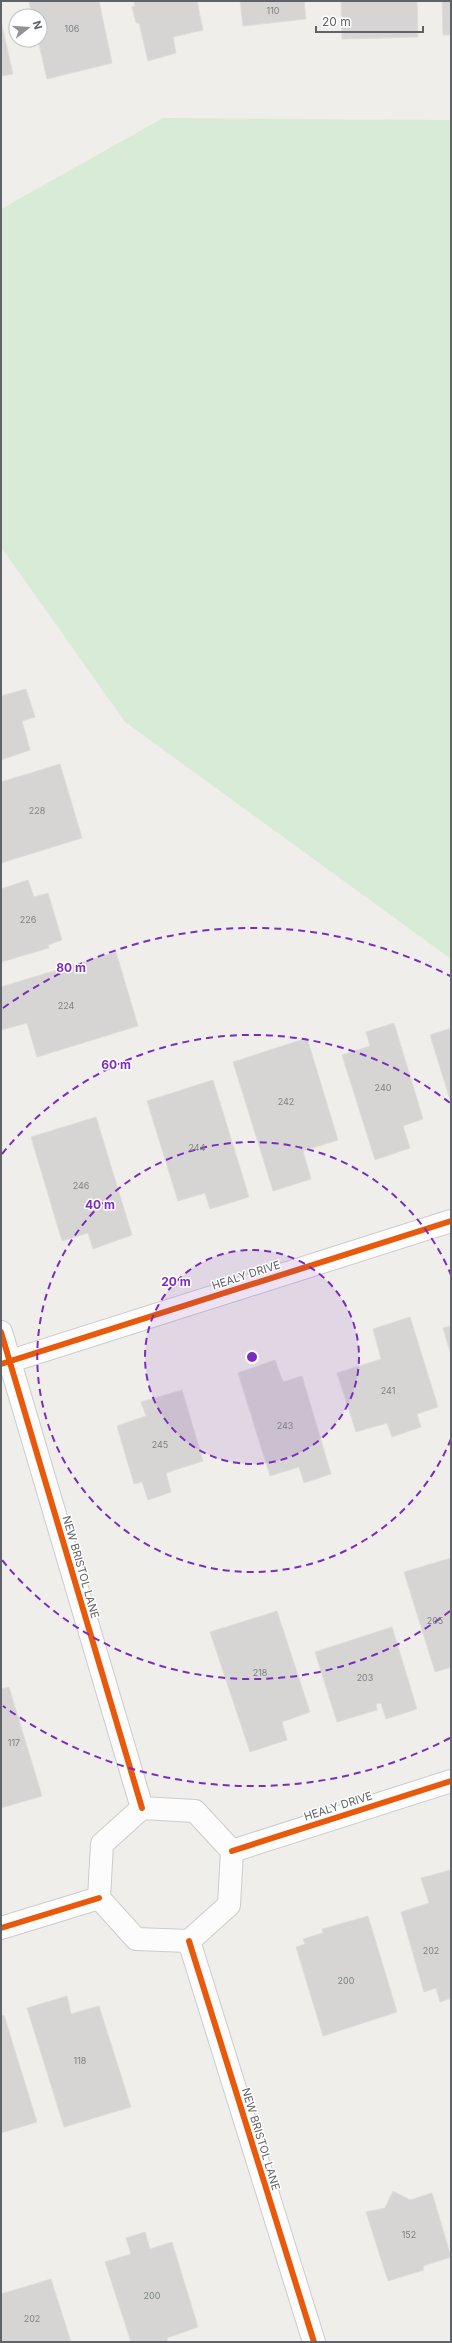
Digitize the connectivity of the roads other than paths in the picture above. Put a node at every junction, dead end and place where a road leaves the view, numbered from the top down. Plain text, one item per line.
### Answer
1 (451, 1221) edge
2 (1, 1332) edge
3 (6, 1362) edge
4 (451, 1781) edge
5 (142, 1808) junction
6 (232, 1851) junction
7 (99, 1898) junction
8 (1, 1928) edge
9 (189, 1941) junction
10 (314, 2342) edge

1 - 3 street, HEALY DRIVE
2 - 3 street, NEW BRISTOL LANE
3 - 5 street, NEW BRISTOL LANE
4 - 6 street, HEALY DRIVE
5 - 6 street
5 - 7 street
6 - 9 street
7 - 8 street
7 - 9 street
9 - 10 street, NEW BRISTOL LANE

